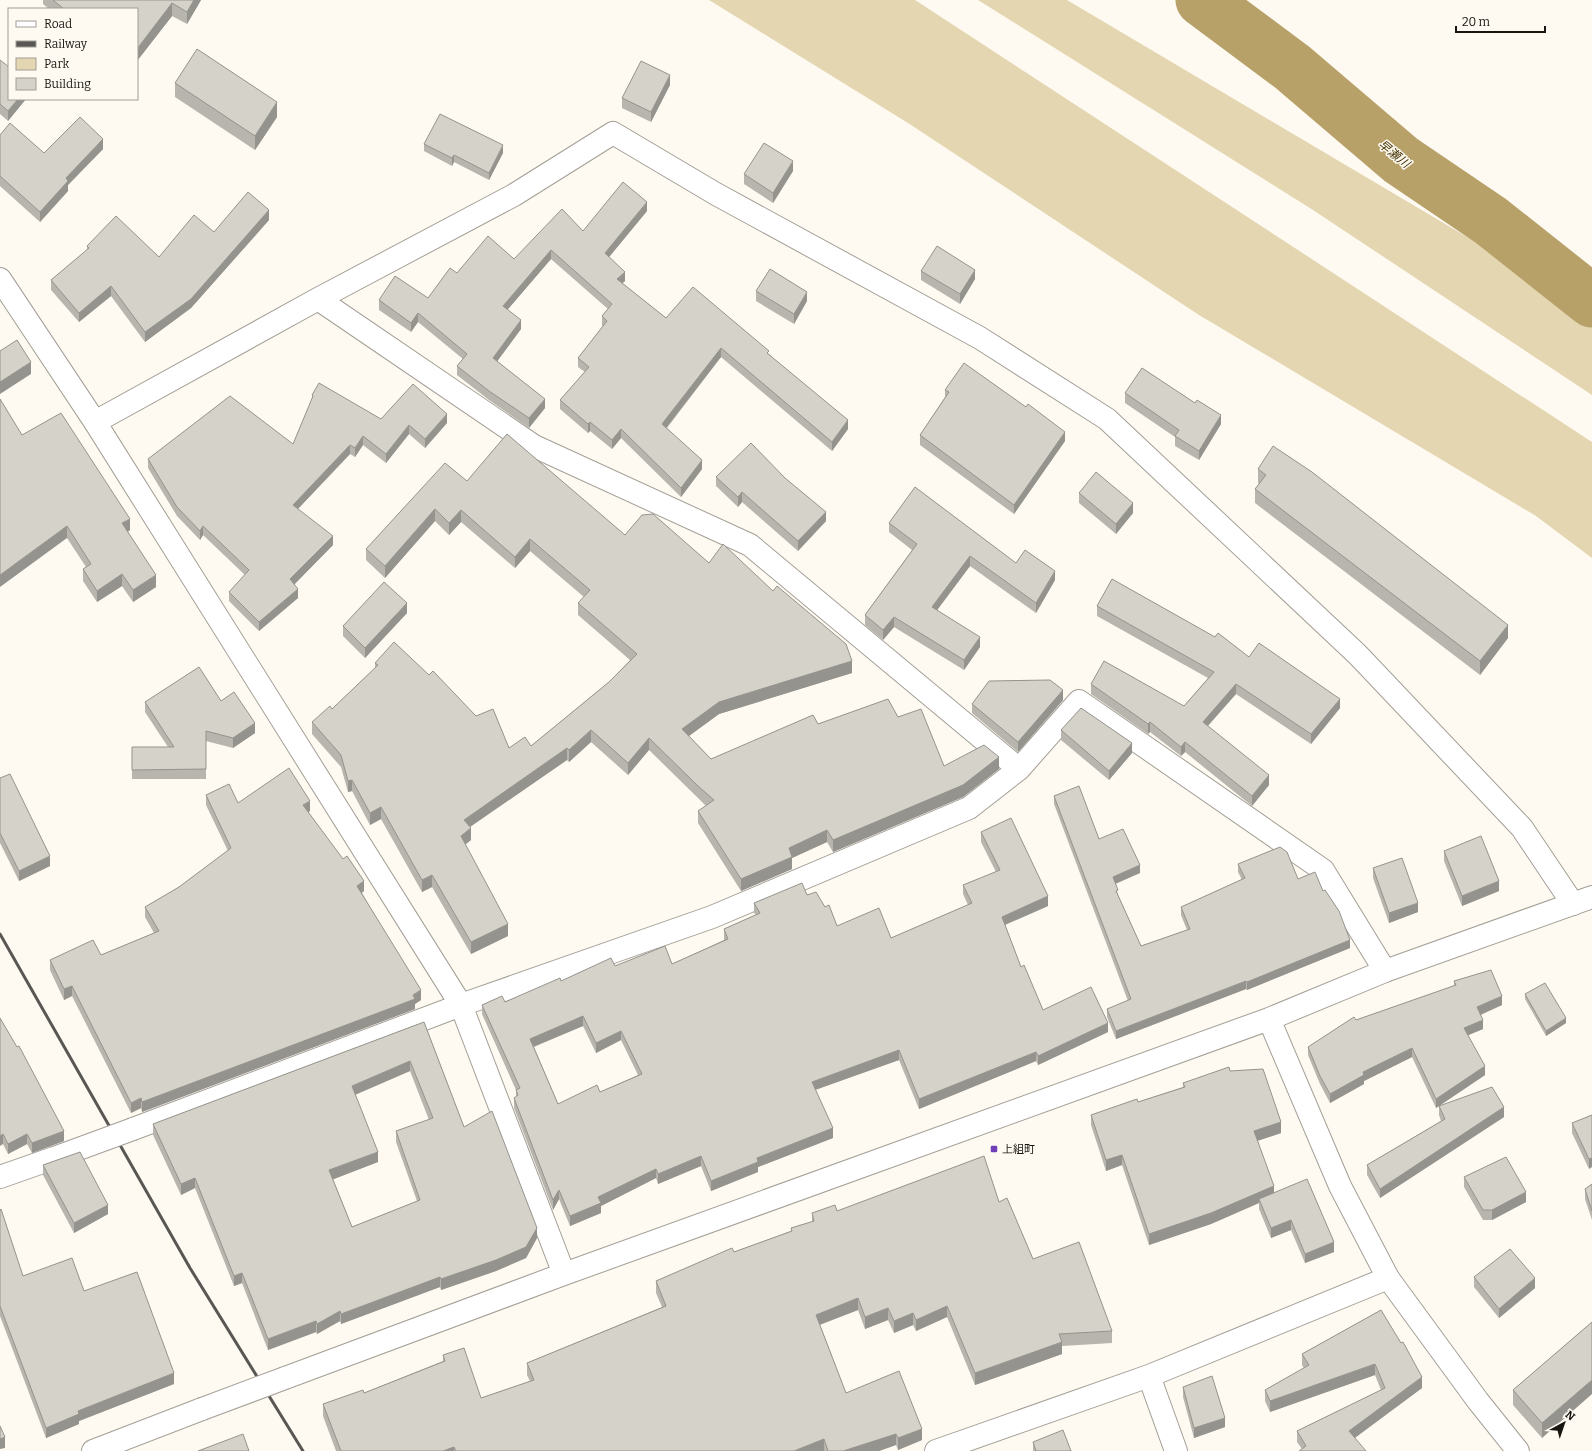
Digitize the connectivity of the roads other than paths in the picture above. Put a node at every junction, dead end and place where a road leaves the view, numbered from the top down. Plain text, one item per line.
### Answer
1 (0, 279) edge
2 (318, 299) junction
3 (95, 422) junction
4 (1019, 769) junction
5 (1583, 900) edge
6 (1385, 971) junction
7 (461, 1005) junction
8 (1269, 1019) junction
9 (0, 1178) edge
10 (564, 1274) junction
11 (1388, 1278) junction
12 (1149, 1376) junction
13 (93, 1451) edge
14 (936, 1451) edge
15 (1176, 1451) edge
16 (1518, 1451) edge

1 - 3 street
2 - 3 street
2 - 4 street
2 - 5 street
3 - 7 street
4 - 6 street
4 - 7 street
5 - 6 street
6 - 8 street
7 - 9 street, bridge
7 - 10 street
8 - 10 street
8 - 11 street
10 - 13 street, bridge
11 - 12 street
11 - 16 street
12 - 14 street
12 - 15 street

